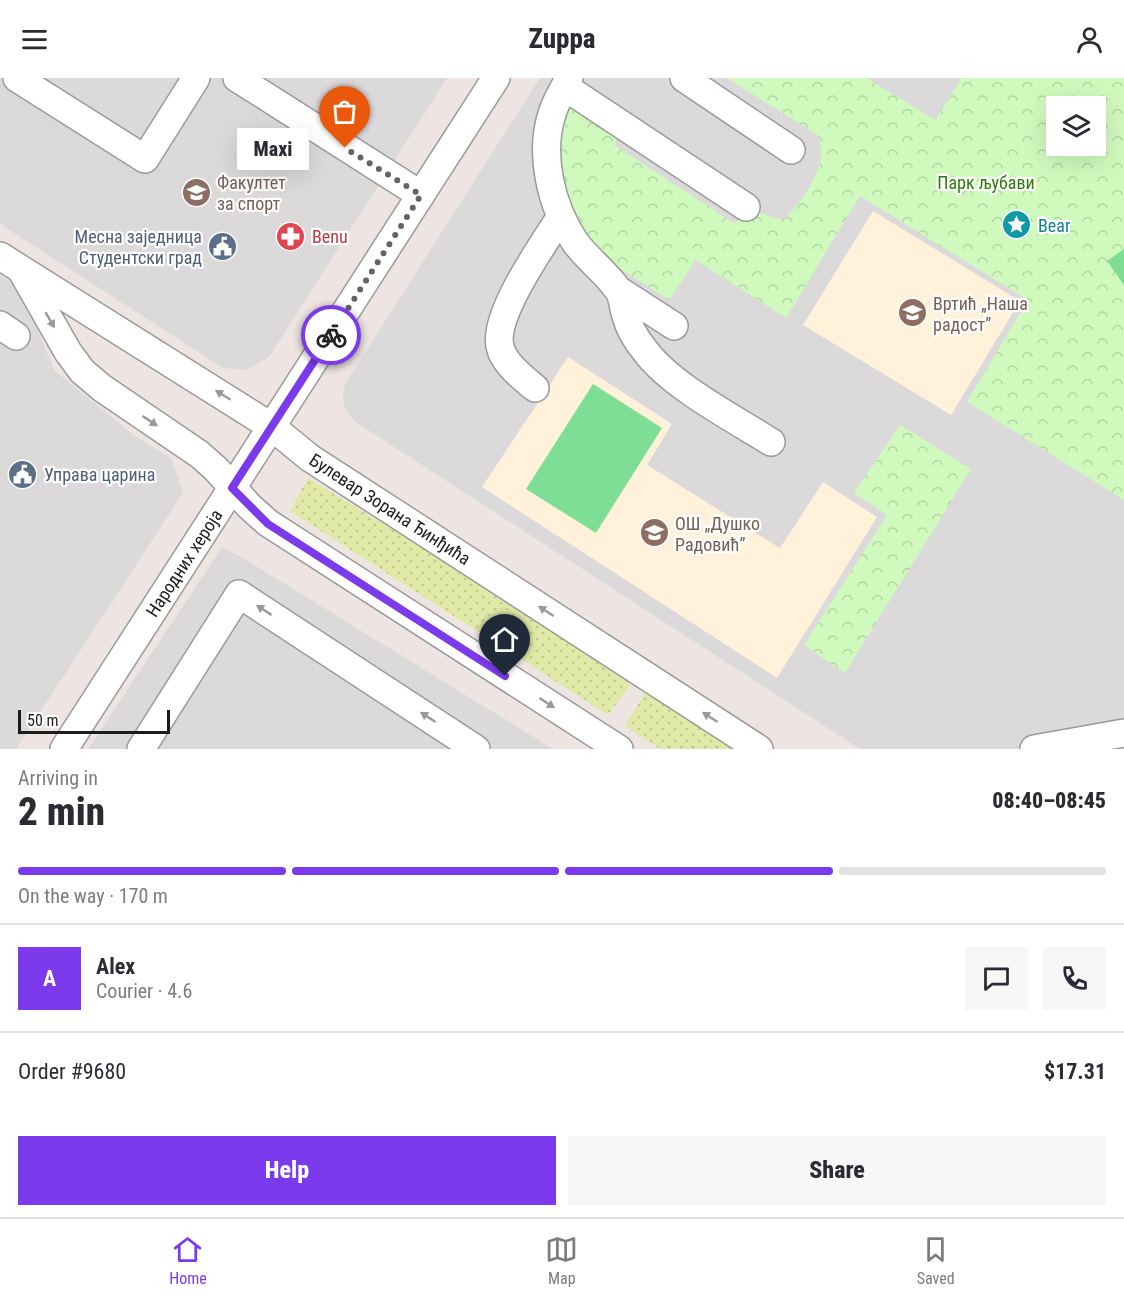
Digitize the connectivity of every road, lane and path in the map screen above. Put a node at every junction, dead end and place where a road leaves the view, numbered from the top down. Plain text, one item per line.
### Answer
1 (17, 78) edge
2 (196, 78) edge
3 (237, 78) edge
4 (496, 78) edge
5 (684, 78) edge
6 (567, 82) edge
7 (791, 150) dead end
8 (421, 195) junction
9 (746, 207) dead end
10 (561, 216) junction
11 (11, 263) edge
12 (620, 291) junction
13 (674, 326) dead end
14 (535, 388) dead end
15 (272, 427) junction
16 (771, 442) dead end
17 (232, 488) junction
18 (1124, 733) edge
19 (64, 749) edge
20 (141, 749) edge
21 (476, 749) edge
22 (619, 749) edge
23 (759, 749) edge
24 (1034, 749) edge

1 - 2 street
3 - 8 street
4 - 8 street, Народних хероја
5 - 7 street
6 - 9 street
6 - 10 street
8 - 15 street, Народних хероја
10 - 12 street
10 - 14 street
15 -> 11 street, Булевар Зорана Ђинђића
11 -> 17 street, Булевар Зорана Ђинђића
12 - 13 street
12 - 16 street
15 - 17 street, Народних хероја
23 -> 15 street, Булевар Зорана Ђинђића
17 - 19 street, Народних хероја
17 -> 22 street, Булевар Зорана Ђинђића
18 - 24 street
21 -> 20 street

